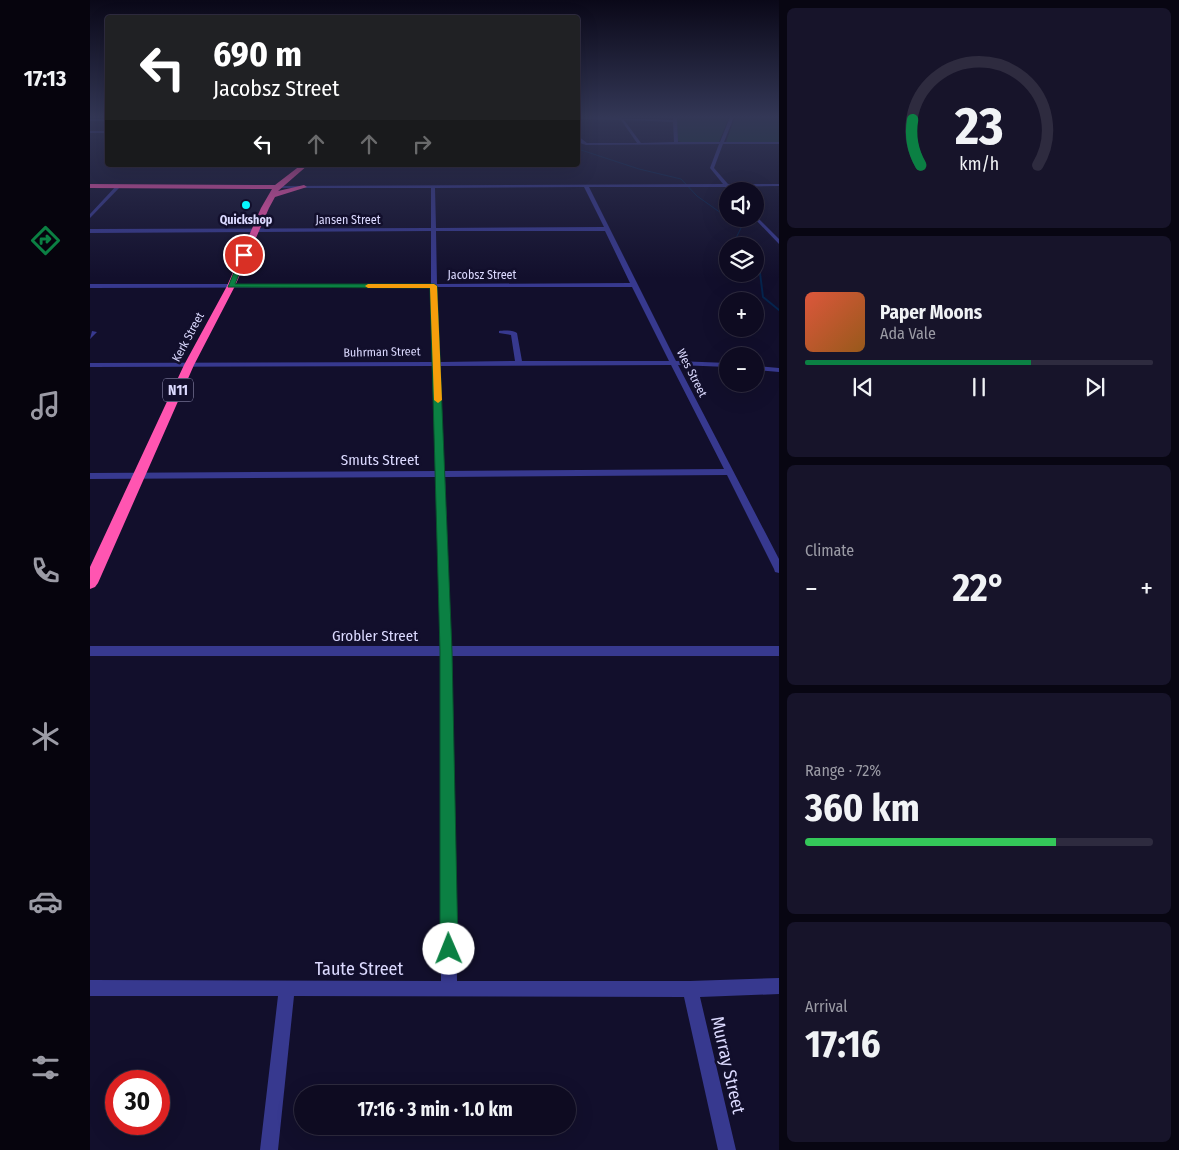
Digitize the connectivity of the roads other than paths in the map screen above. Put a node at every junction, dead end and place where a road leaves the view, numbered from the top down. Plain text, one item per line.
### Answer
1 (297, 171) edge
2 (714, 171) edge
3 (286, 179) junction
4 (724, 182) edge
5 (719, 185) edge
6 (764, 185) edge
7 (779, 185) edge
8 (90, 186) edge
9 (119, 186) junction
10 (586, 186) junction
11 (248, 187) junction
12 (256, 187) junction
13 (277, 187) junction
14 (304, 187) junction
15 (433, 187) junction
16 (271, 197) junction
17 (90, 217) edge
18 (764, 226) edge
19 (433, 229) junction
20 (606, 229) junction
21 (254, 230) junction
22 (90, 231) edge
23 (779, 242) edge
24 (634, 285) junction
25 (90, 286) edge
26 (231, 286) junction
27 (434, 286) junction
28 (502, 332) dead end
29 (436, 362) junction
30 (519, 363) junction
31 (675, 363) junction
32 (90, 365) edge
33 (189, 365) junction
34 (719, 365) edge
35 (764, 369) edge
36 (779, 370) edge
37 (729, 472) junction
38 (441, 474) junction
39 (90, 476) edge
40 (140, 476) junction
41 (779, 569) edge
42 (90, 583) edge
43 (779, 650) edge
44 (90, 651) edge
45 (446, 651) junction
46 (779, 986) edge
47 (90, 988) edge
48 (449, 988) junction
49 (690, 989) junction
50 (286, 990) junction
51 (269, 1150) edge
52 (727, 1150) edge

1 - 3 highway, N11
2 - 4 street
3 - 12 highway
3 - 13 highway, N11
3 - 14 highway
5 - 10 street
6 - 7 street
8 - 9 highway
9 - 11 highway
9 - 17 street
10 - 15 street
10 - 20 street, Wes Street
11 - 12 highway
11 - 16 highway
12 - 13 highway
13 - 14 street
13 - 16 highway, Kerk Street / N11
14 - 15 street
14 - 16 highway
15 - 19 street
16 - 21 highway, Kerk Street / N11
18 - 23 street
19 - 20 street, Jansen Street
19 - 21 street, Jansen Street
19 - 27 street
20 - 24 street, Wes Street
21 - 22 street, Jansen Street
21 - 26 highway, Kerk Street / N11
24 - 27 street, Jacobsz Street
24 - 31 street, Wes Street
25 - 26 street, Jacobsz Street
26 - 27 street, Jacobsz Street
26 - 33 highway, Kerk Street / N11
27 - 29 street
28 - 30 street
29 - 30 street, Buhrman Street
29 - 33 street, Buhrman Street
29 - 38 street
30 - 31 street, Buhrman Street
31 - 34 street, Buhrman Street
31 - 37 street, Wes Street
32 - 33 street, Buhrman Street
33 - 40 highway, Kerk Street / N11
35 - 36 street
37 - 38 street, Smuts Street
37 - 41 street, Wes Street
38 - 40 street, Smuts Street
38 - 45 street
39 - 40 street, Smuts Street
40 - 42 highway, Kerk Street / N11
43 - 45 street, Grobler Street
44 - 45 street, Grobler Street
45 - 48 street
46 - 49 street, Taute Street
47 - 50 street, Taute Street
48 - 49 street, Taute Street
48 - 50 street, Taute Street
49 - 52 street, Murray Street
50 - 51 street

